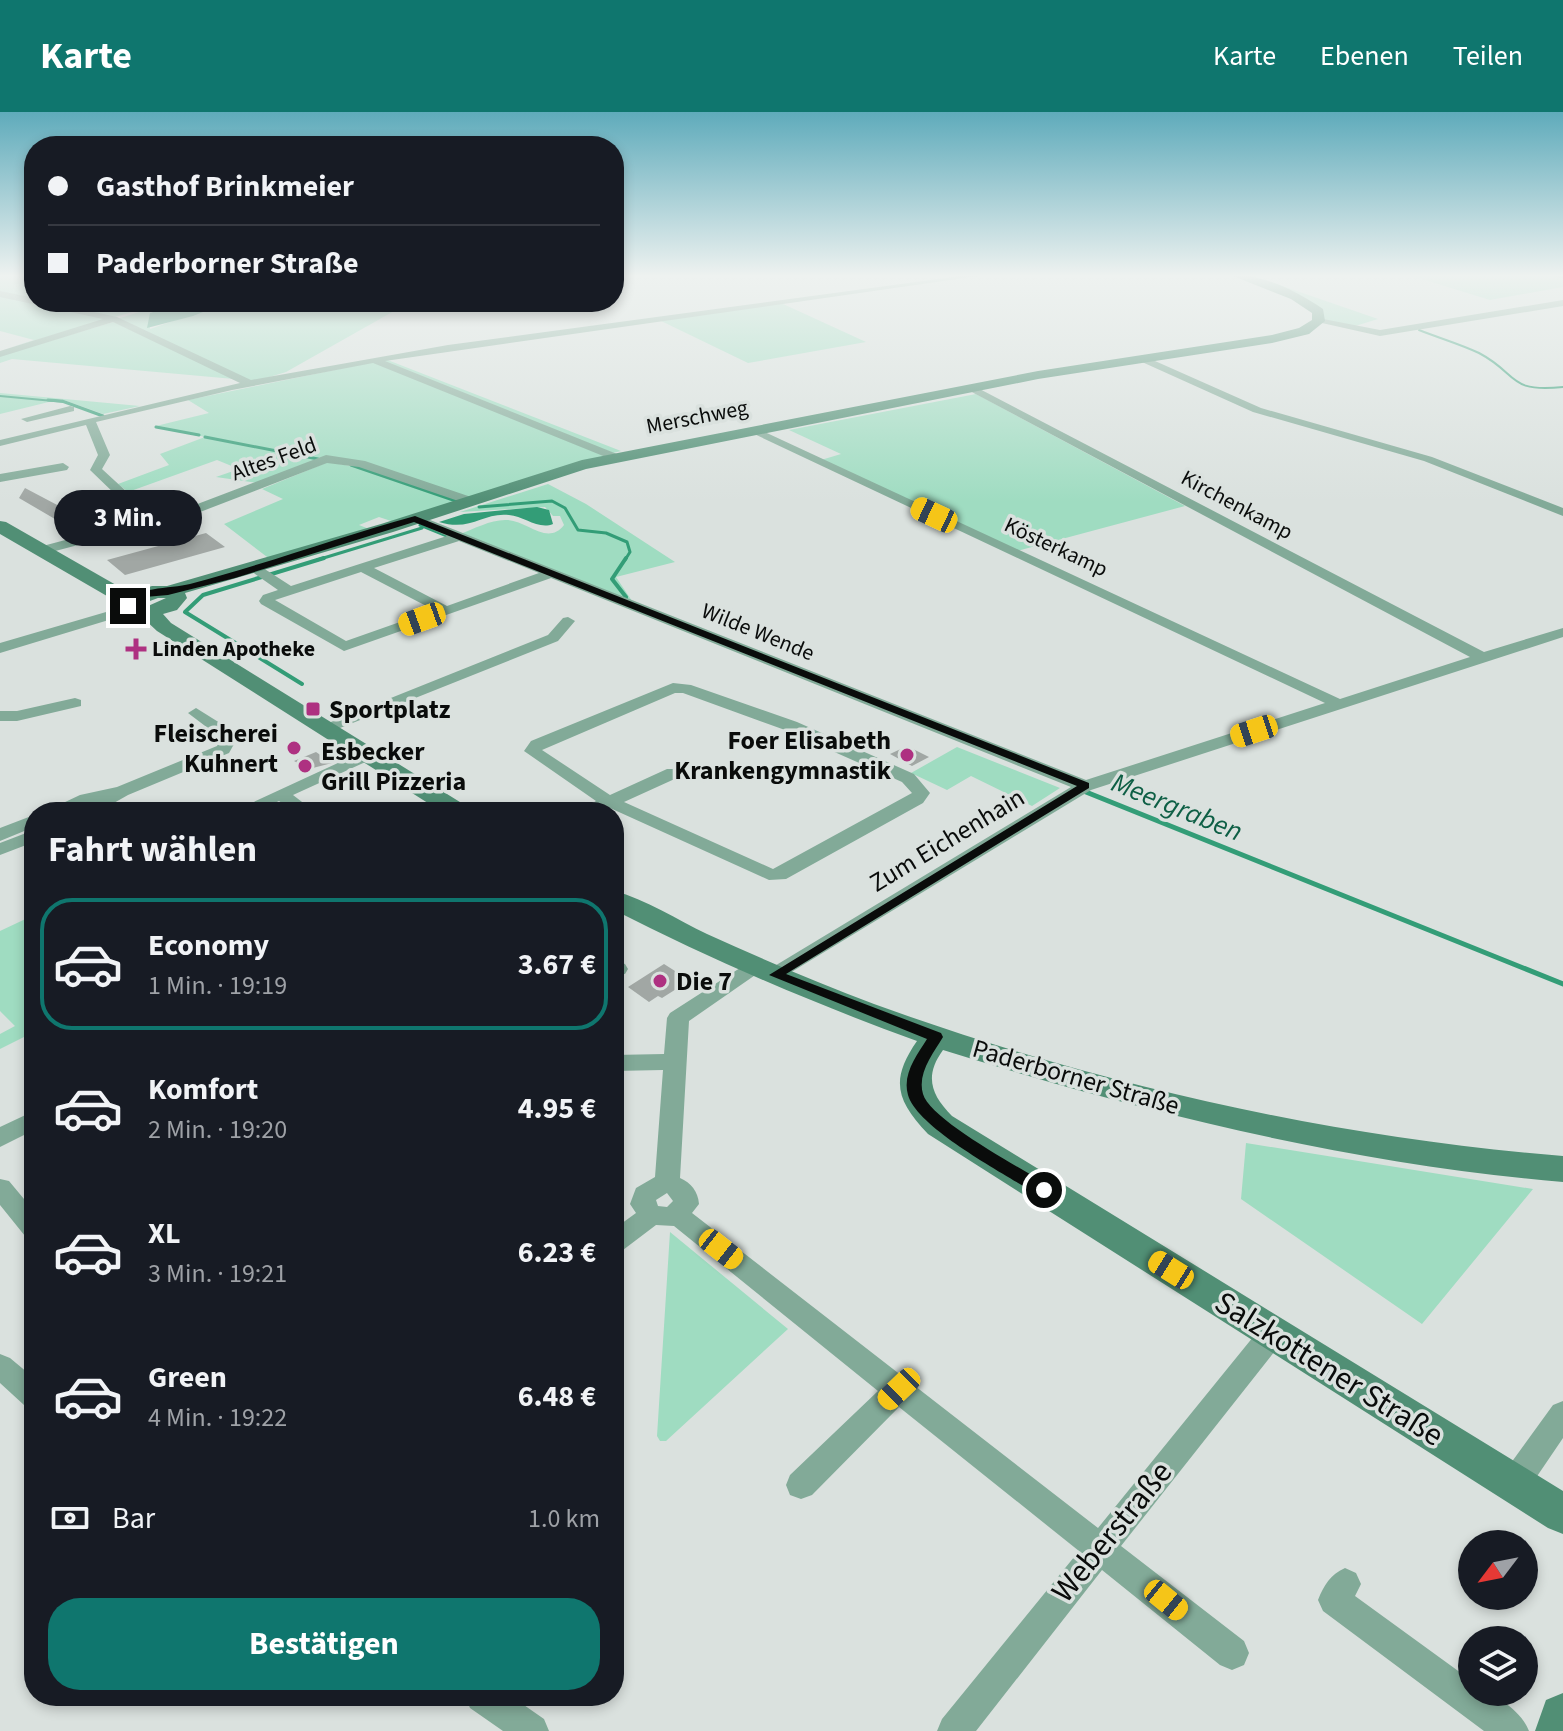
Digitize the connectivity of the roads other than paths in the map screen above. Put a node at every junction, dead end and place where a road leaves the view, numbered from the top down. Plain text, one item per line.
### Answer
1 (183, 352) edge
2 (428, 352) edge
3 (1194, 352) edge
4 (374, 360) junction
5 (1146, 360) junction
6 (251, 384) junction
7 (972, 388) junction
8 (70, 409) dead end
9 (90, 421) junction
10 (754, 430) junction
11 (48, 431) junction
12 (0, 443) edge
13 (618, 458) junction
14 (63, 467) dead end
15 (0, 478) edge
16 (470, 501) junction
17 (1563, 512) edge
18 (415, 519) junction
19 (141, 525) junction
20 (0, 526) edge
21 (458, 537) junction
22 (44, 550) junction
23 (363, 568) junction
24 (255, 569) junction
25 (550, 574) junction
26 (289, 591) junction
27 (172, 599) junction
28 (138, 604) junction
29 (446, 611) junction
30 (568, 621) dead end
31 (1563, 632) edge
32 (177, 634) junction
33 (0, 648) edge
34 (1483, 658) junction
35 (75, 703) dead end
36 (1339, 704) junction
37 (196, 713) dead end
38 (0, 716) edge
39 (324, 728) junction
40 (366, 755) junction
41 (673, 773) dead end
42 (1085, 786) junction
43 (122, 791) junction
44 (280, 794) junction
45 (608, 801) joint
46 (78, 802) edge
47 (103, 802) edge
48 (263, 802) edge
49 (292, 802) edge
50 (443, 802) edge
51 (624, 808) edge
52 (24, 824) edge
53 (0, 835) edge
54 (24, 840) edge
55 (0, 849) edge
56 (624, 904) edge
57 (764, 970) junction
58 (936, 1037) junction
59 (674, 1062) junction
60 (624, 1063) edge
61 (24, 1125) edge
62 (0, 1138) edge
63 (1563, 1169) edge
64 (0, 1188) edge
65 (664, 1215) junction
66 (24, 1217) edge
67 (624, 1237) edge
68 (1272, 1334) junction
69 (0, 1366) edge
70 (24, 1387) edge
71 (899, 1389) junction
72 (1563, 1414) edge
73 (1514, 1484) junction
74 (801, 1485) dead end
75 (1563, 1514) edge
76 (1100, 1547) junction
77 (1345, 1584) dead end
78 (1232, 1653) dead end
79 (496, 1706) edge
80 (1563, 1717) edge
81 (532, 1731) edge
82 (954, 1731) edge
83 (1512, 1731) edge
84 (1559, 1731) edge

1 - 6 street
2 - 4 street
3 - 5 street, Merschweg
4 - 6 street
4 - 13 street
5 - 7 street, Merschweg
5 - 17 street
6 - 9 street
7 - 10 street, Merschweg
7 - 34 street, Kirchenkamp
8 - 11 street
9 - 11 street
9 - 19 street
10 - 13 street, Merschweg
10 - 36 street, Kösterkamp
11 - 12 street
13 - 16 street, Merschweg
14 - 15 street
16 - 18 street, Merschweg
16 - 19 street, Altes Feld
18 - 21 street, Wilde Wende
18 - 24 street, Merschweg
19 - 22 street, Altes Feld
20 - 22 street
21 - 23 street
21 - 25 street, Wilde Wende
22 - 28 street
23 - 26 street
23 - 29 street
24 - 26 street
24 - 27 street, Merschweg
25 - 29 street
25 - 42 street, Wilde Wende
26 - 29 street
27 - 28 street
27 - 32 street
28 - 32 street
28 - 33 street
30 - 39 street
31 - 34 street, Zum Eichenhain
32 - 39 street
34 - 36 street, Zum Eichenhain
35 - 38 street
36 - 42 street, Zum Eichenhain
37 - 43 street
39 - 40 street
40 - 44 street
40 - 50 street
41 - 45 street
42 - 57 street, Zum Eichenhain
43 - 46 street
43 - 47 street
44 - 48 street
44 - 49 street
45 - 51 street
52 - 53 street
54 - 55 street
56 - 57 street, Paderborner Straße
57 - 58 street, Paderborner Straße
57 - 59 street, Zum Eichenhain
58 - 63 street, Paderborner Straße
58 - 68 street, Salzkottener Straße
59 - 60 street
59 - 65 street
61 - 62 street
64 - 66 street
65 - 67 street
65 - 71 street
68 - 73 street, Salzkottener Straße
68 - 76 street, Weberstraße
69 - 70 street
71 - 74 street
71 - 76 street
72 - 73 street
73 - 75 street, Salzkottener Straße
76 - 78 street
76 - 82 street, Weberstraße
77 - 83 street
79 - 81 street
80 - 84 street

